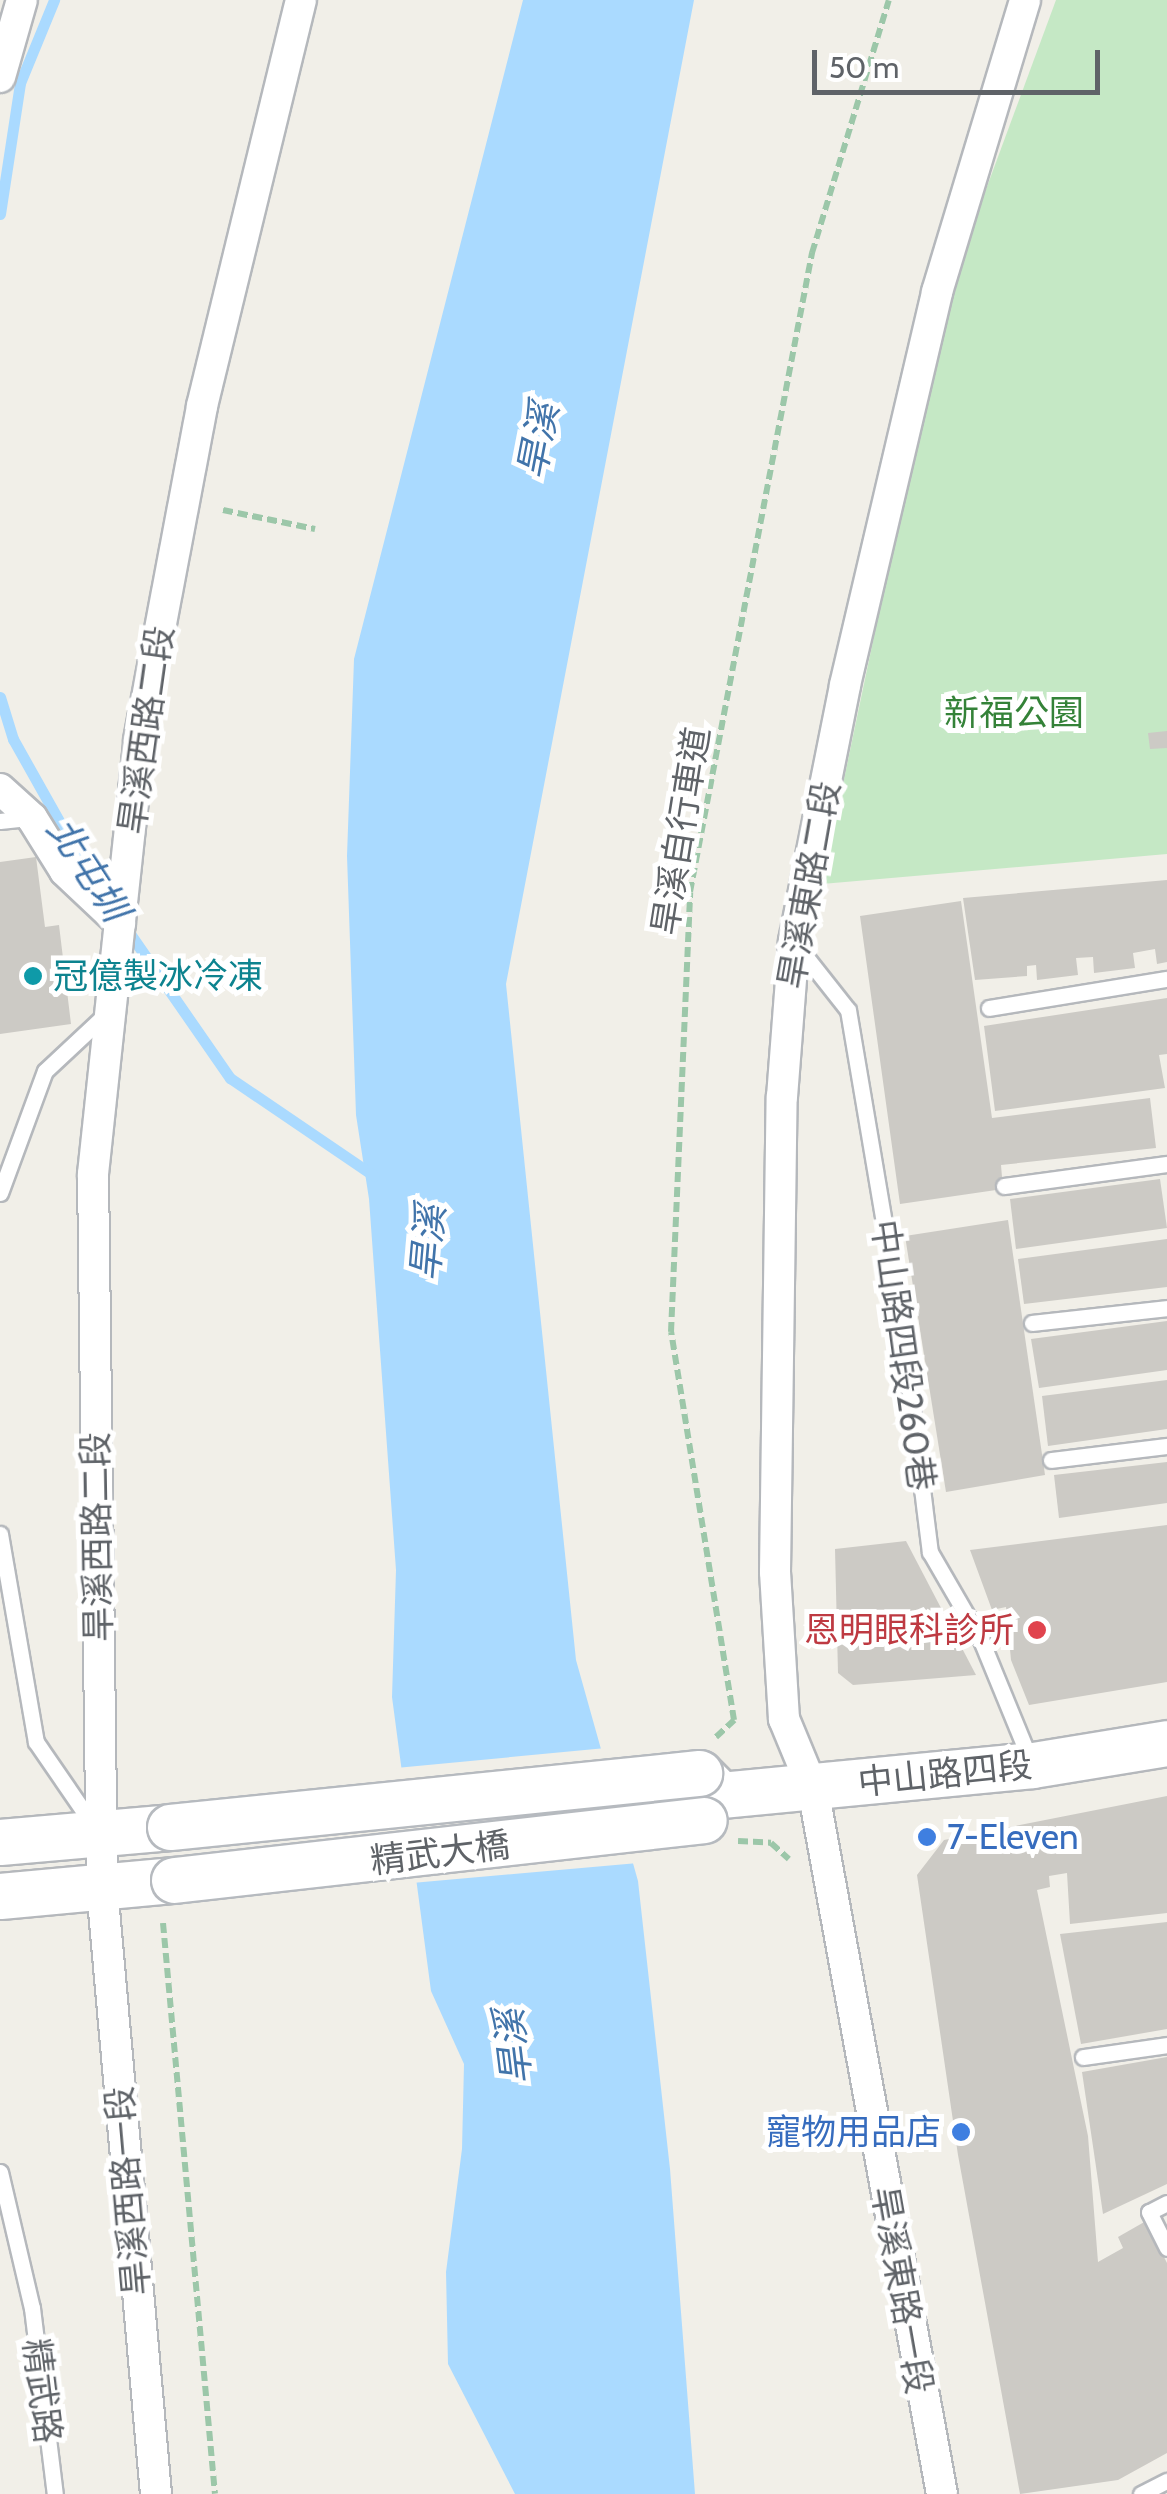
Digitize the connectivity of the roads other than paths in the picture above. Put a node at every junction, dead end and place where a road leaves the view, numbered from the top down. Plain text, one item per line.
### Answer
1 (22, 0) edge
2 (301, 0) edge
3 (1025, 0) edge
4 (0, 77) edge
5 (0, 789) edge
6 (32, 818) junction
7 (0, 822) edge
8 (120, 924) junction
9 (794, 941) junction
10 (1167, 979) edge
11 (990, 1008) dead end
12 (110, 1010) junction
13 (1167, 1164) edge
14 (1004, 1186) dead end
15 (0, 1193) edge
16 (1167, 1308) edge
17 (1032, 1324) dead end
18 (1167, 1446) edge
19 (1051, 1460) dead end
20 (0, 1534) edge
21 (1167, 1743) edge
22 (1033, 1765) junction
23 (710, 1781) junction
24 (813, 1789) junction
25 (100, 1834) junction
26 (0, 1842) edge
27 (102, 1888) junction
28 (0, 1896) edge
29 (1167, 2044) edge
30 (1083, 2057) dead end
31 (0, 2172) edge
32 (1167, 2203) edge
33 (1167, 2248) edge
34 (1167, 2481) edge
35 (55, 2494) edge
36 (156, 2494) edge
37 (942, 2494) edge
38 (1141, 2494) edge

1 - 4 street
2 - 8 street, 旱溪西路二段
3 - 9 street, 旱溪東路二段
5 - 6 street
6 - 7 lane
6 - 8 street
8 - 12 street, 旱溪西路二段
9 - 22 lane, 中山路四段260巷
9 - 24 street, 旱溪東路二段
10 - 11 lane
12 - 15 lane
12 - 25 street, 旱溪西路二段
13 - 14 lane
16 - 17 lane
18 - 19 lane
20 - 25 lane
21 - 22 street, 中山路四段
22 - 24 street, 中山路四段
23 - 24 street, 中山路四段
23 - 25 street, 精武大橋, bridge
23 - 27 street, 精武大橋, bridge
24 - 37 street, 旱溪東路一段
25 - 26 street
25 - 27 street, 旱溪西路二段
27 - 28 street
27 - 36 street, 旱溪西路一段
29 - 30 lane
31 - 35 lane, 精武路
32 - 33 lane
34 - 38 lane

